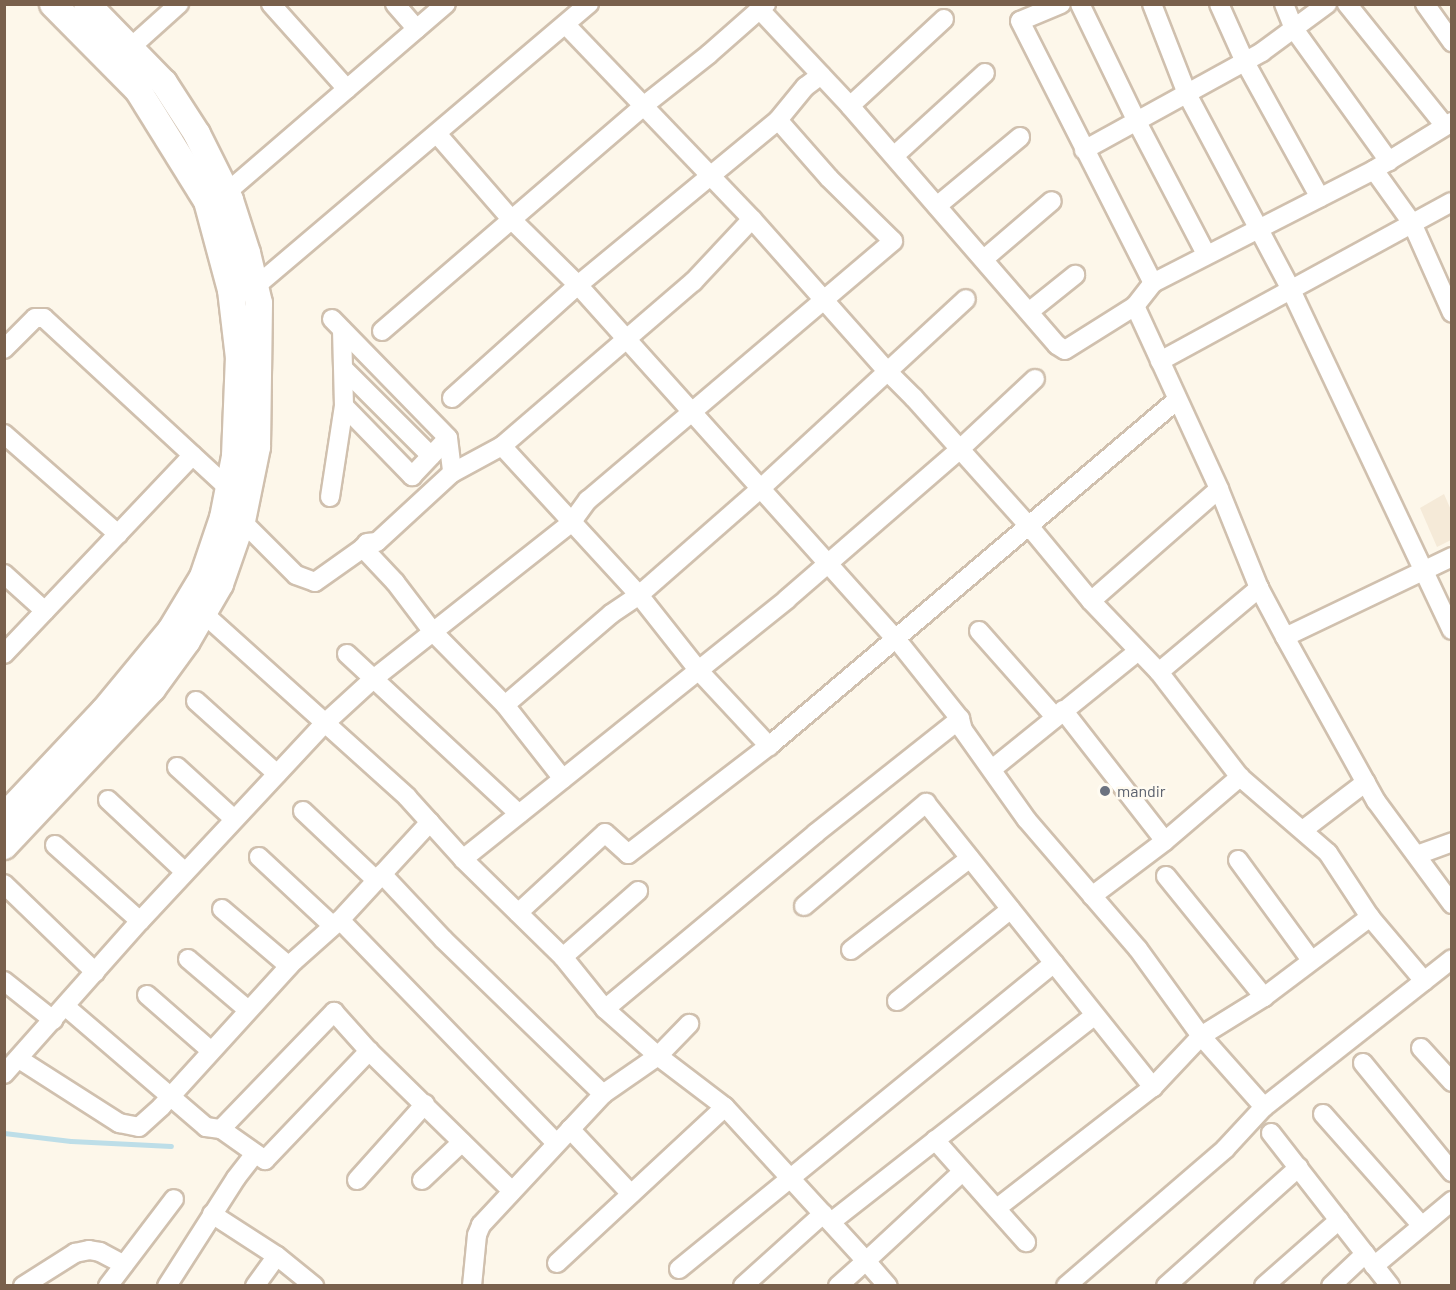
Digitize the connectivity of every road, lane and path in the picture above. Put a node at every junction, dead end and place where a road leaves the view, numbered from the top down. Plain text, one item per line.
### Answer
1 (53, 4) edge
2 (87, 4) edge
3 (179, 4) edge
4 (272, 4) edge
5 (395, 4) edge
6 (446, 4) edge
7 (589, 4) edge
8 (1061, 4) edge
9 (1080, 4) edge
10 (1152, 4) edge
11 (1219, 4) edge
12 (1284, 4) edge
13 (1328, 4) edge
14 (1347, 4) edge
15 (1425, 4) edge
16 (763, 7) edge
17 (568, 15) edge
18 (944, 19) dead end
19 (417, 29) junction
20 (1294, 29) junction
21 (1452, 42) edge
22 (129, 48) junction
23 (1245, 62) junction
24 (985, 73) dead end
25 (821, 75) junction
26 (347, 89) junction
27 (1187, 94) junction
28 (850, 106) junction
29 (642, 107) junction
30 (778, 120) junction
31 (1137, 122) junction
32 (1448, 124) edge
33 (438, 135) junction
34 (1020, 136) dead end
35 (1084, 150) junction
36 (894, 156) junction
37 (196, 159) junction
38 (1382, 165) junction
39 (711, 176) junction
40 (226, 193) junction
41 (1320, 198) junction
42 (1052, 201) dead end
43 (1452, 202) edge
44 (937, 206) junction
45 (511, 219) junction
46 (752, 219) junction
47 (1412, 223) junction
48 (1258, 227) junction
49 (1206, 254) junction
50 (984, 259) junction
51 (1075, 275) dead end
52 (1153, 283) junction
53 (578, 285) junction
54 (255, 287) junction
55 (1291, 290) junction
56 (824, 298) junction
57 (966, 299) dead end
58 (1136, 306) junction
59 (1030, 311) junction
60 (1452, 313) edge
61 (382, 331) dead end
62 (626, 337) junction
63 (4, 349) edge
64 (1160, 361) junction
65 (344, 369) junction
66 (888, 372) junction
67 (1035, 380) dead end
68 (452, 398) dead end
69 (1176, 400) junction
70 (344, 406) junction
71 (692, 411) junction
72 (4, 434) edge
73 (448, 438) junction
74 (502, 446) junction
75 (959, 450) junction
76 (193, 455) junction
77 (430, 456) junction
78 (453, 473) junction
79 (760, 489) junction
80 (1219, 489) junction
81 (330, 497) dead end
82 (239, 504) junction
83 (571, 523) junction
84 (1029, 526) junction
85 (118, 534) junction
86 (363, 548) junction
87 (1452, 557) edge
88 (828, 562) junction
89 (1424, 571) junction
90 (4, 574) edge
91 (1259, 588) junction
92 (639, 595) junction
93 (1091, 601) junction
94 (45, 611) junction
95 (203, 613) junction
96 (1452, 630) edge
97 (979, 631) dead end
98 (433, 632) junction
99 (1285, 637) junction
100 (897, 640) junction
101 (1137, 652) junction
102 (4, 654) edge
103 (347, 654) dead end
104 (699, 671) junction
105 (1159, 672) junction
106 (372, 680) junction
107 (196, 701) dead end
108 (505, 705) junction
109 (1059, 713) junction
110 (960, 719) junction
111 (324, 724) junction
112 (769, 746) junction
113 (177, 767) dead end
114 (992, 770) junction
115 (277, 774) junction
116 (1240, 777) junction
117 (563, 779) junction
118 (1366, 782) junction
119 (108, 800) dead end
120 (303, 811) dead end
121 (519, 814) junction
122 (4, 817) edge
123 (234, 819) junction
124 (430, 822) junction
125 (1303, 830) junction
126 (1165, 841) junction
127 (1452, 842) edge
128 (55, 845) dead end
129 (4, 846) edge
130 (1417, 855) junction
131 (260, 858) dead end
132 (970, 858) junction
133 (463, 859) junction
134 (1238, 860) dead end
135 (185, 872) junction
136 (1166, 876) dead end
137 (379, 877) junction
138 (4, 884) edge
139 (638, 891) dead end
140 (1092, 896) junction
141 (1452, 904) edge
142 (804, 906) dead end
143 (222, 909) dead end
144 (1011, 909) junction
145 (518, 913) junction
146 (1370, 917) junction
147 (140, 921) junction
148 (337, 923) junction
149 (851, 951) dead end
150 (563, 957) junction
151 (188, 959) dead end
152 (1452, 959) edge
153 (1311, 960) junction
154 (1054, 963) junction
155 (289, 966) junction
156 (94, 972) junction
157 (4, 981) edge
158 (1424, 981) junction
159 (147, 995) dead end
160 (1264, 997) junction
161 (897, 1001) dead end
162 (65, 1006) junction
163 (605, 1009) junction
164 (248, 1010) junction
165 (1095, 1014) junction
166 (53, 1020) junction
167 (689, 1024) dead end
168 (1202, 1036) junction
169 (1421, 1048) dead end
170 (210, 1050) junction
171 (369, 1051) junction
172 (658, 1056) junction
173 (1363, 1063) dead end
174 (9, 1068) edge
175 (1452, 1082) edge
176 (1153, 1087) junction
177 (603, 1094) junction
178 (170, 1096) junction
179 (425, 1104) junction
180 (725, 1107) junction
181 (1264, 1107) junction
182 (1323, 1114) dead end
183 (221, 1129) junction
184 (570, 1129) junction
185 (1271, 1133) dead end
186 (935, 1140) junction
187 (462, 1142) junction
188 (556, 1143) junction
189 (255, 1154) junction
190 (1299, 1167) junction
191 (963, 1172) junction
192 (1452, 1172) edge
193 (789, 1177) junction
194 (357, 1180) dead end
195 (422, 1180) dead end
196 (512, 1191) junction
197 (631, 1194) junction
198 (174, 1199) dead end
199 (1452, 1201) edge
200 (997, 1208) junction
201 (213, 1214) junction
202 (827, 1218) junction
203 (1339, 1220) junction
204 (1422, 1226) junction
205 (1026, 1242) dead end
206 (277, 1256) junction
207 (1370, 1260) junction
208 (866, 1262) junction
209 (557, 1263) dead end
210 (124, 1265) junction
211 (679, 1269) dead end
212 (473, 1276) edge
213 (23, 1286) edge
214 (108, 1286) edge
215 (167, 1286) edge
216 (255, 1286) edge
217 (314, 1286) edge
218 (743, 1286) edge
219 (838, 1286) edge
220 (888, 1286) edge
221 (1066, 1286) edge
222 (1167, 1286) edge
223 (1264, 1286) edge
224 (1331, 1286) edge
225 (1390, 1286) edge

1 - 37 street
2 - 22 street
3 - 22 street
4 - 26 street
5 - 19 street
6 - 19 street
7 - 17 street
8 - 35 street
9 - 31 street
10 - 27 street
11 - 23 street
12 - 20 street
13 - 20 street
14 - 32 street
15 - 21 street
16 - 25 street
16 - 29 street
17 - 29 street
17 - 33 street
18 - 28 street
19 - 26 street
20 - 23 street
20 - 38 street
22 - 37 street
23 - 27 street
23 - 41 street
24 - 36 street
25 - 28 street
25 - 30 street
26 - 40 street
27 - 31 street
27 - 48 street
28 - 36 street
29 - 39 street
29 - 45 street
30 - 39 street
30 - 56 street
31 - 35 street
31 - 49 street
32 - 38 street
33 - 45 street
33 - 54 street
34 - 44 street
35 - 52 street
36 - 44 street
37 - 40 street
37 - 82 street
38 - 41 street
38 - 47 street
39 - 46 street
39 - 53 street
40 - 54 street
41 - 48 street
42 - 50 street
43 - 47 street
44 - 50 street
45 - 53 street
45 - 61 street
46 - 56 street
46 - 62 street
47 - 55 street
47 - 60 street
48 - 49 street
48 - 55 street
49 - 52 street
50 - 59 street
51 - 59 street
52 - 58 street
53 - 62 street
53 - 68 street
54 - 82 street
55 - 64 street
55 - 89 street
56 - 66 street
56 - 71 street
57 - 66 street
58 - 59 street
58 - 64 street
62 - 71 street
62 - 74 street
63 - 76 street
64 - 69 street
65 - 70 street
65 - 73 street
65 - 77 street
66 - 75 street
66 - 79 street
67 - 75 street
69 - 80 street
69 - 84 street
70 - 77 street
70 - 81 street
71 - 79 street
71 - 83 street
72 - 85 street
73 - 77 street
73 - 78 street
74 - 78 street
74 - 83 street
75 - 84 street
75 - 88 street
76 - 82 street
76 - 85 street
78 - 86 street
79 - 88 street
79 - 92 street
80 - 91 street
80 - 93 street
82 - 86 street
82 - 95 street
82 - 122 street
83 - 92 street
83 - 98 street
84 - 93 street
84 - 100 street
85 - 94 street
86 - 98 street
87 - 89 street
88 - 100 street
88 - 104 street
89 - 96 street
89 - 99 street
90 - 94 street
91 - 99 street
91 - 105 street
92 - 104 street
92 - 108 street
93 - 101 street
94 - 102 street
95 - 111 street
95 - 129 street
97 - 109 street
98 - 106 street
98 - 108 street
99 - 118 street
100 - 110 street
100 - 112 street
101 - 105 street
101 - 109 street
103 - 106 street
104 - 112 street
104 - 117 street
105 - 116 street
106 - 111 street
106 - 121 street
107 - 115 street
108 - 117 street
109 - 114 street
109 - 126 street
110 - 114 street
110 - 163 street
111 - 115 street
111 - 124 street
112 - 145 street
113 - 123 street
114 - 140 street
115 - 123 street
116 - 125 street
116 - 126 street
117 - 121 street
118 - 125 street
118 - 130 street
119 - 135 street
120 - 137 street
121 - 133 street
123 - 135 street
124 - 133 street
124 - 137 street
125 - 146 street
126 - 140 street
127 - 130 street
128 - 147 street
130 - 141 street
131 - 148 street
132 - 142 street
132 - 144 street
132 - 149 street
133 - 145 street
134 - 153 street
135 - 147 street
136 - 160 street
137 - 148 street
137 - 177 street
138 - 156 street
139 - 150 street
140 - 168 street
143 - 155 street
144 - 154 street
144 - 161 street
145 - 150 street
146 - 153 street
146 - 158 street
147 - 156 street
148 - 155 street
148 - 188 street
150 - 163 street
151 - 164 street
152 - 158 street
153 - 160 street
154 - 165 street
154 - 193 street
155 - 164 street
156 - 162 street
157 - 166 street
158 - 181 street
159 - 170 street
160 - 168 street
162 - 166 street
162 - 178 street
163 - 172 street
164 - 170 street
165 - 176 street
165 - 186 street
166 - 174 street
167 - 172 street
168 - 176 street
168 - 181 street
169 - 175 street
170 - 178 street
171 - 179 street
171 - 183 street
171 - 189 street
172 - 177 street
172 - 180 street
173 - 192 street
174 - 178 street
176 - 200 street
177 - 184 street
178 - 183 street
179 - 187 street
179 - 194 street
180 - 193 street
180 - 197 street
181 - 221 street
182 - 204 street
183 - 189 street
184 - 188 street
184 - 197 street
185 - 190 street
186 - 191 street
186 - 202 street
187 - 195 street
187 - 196 street
188 - 196 street
189 - 201 street
190 - 203 street
190 - 222 street
191 - 200 street
191 - 208 street
193 - 202 street
193 - 211 street
196 - 212 street
197 - 209 street
198 - 210 street
199 - 204 street
200 - 205 street
201 - 206 street
201 - 215 street
202 - 208 street
202 - 218 street
203 - 207 street
203 - 223 street
204 - 207 street
206 - 216 street
206 - 217 street
207 - 224 street
207 - 225 street
208 - 219 street
208 - 220 street
210 - 213 street
210 - 214 street

